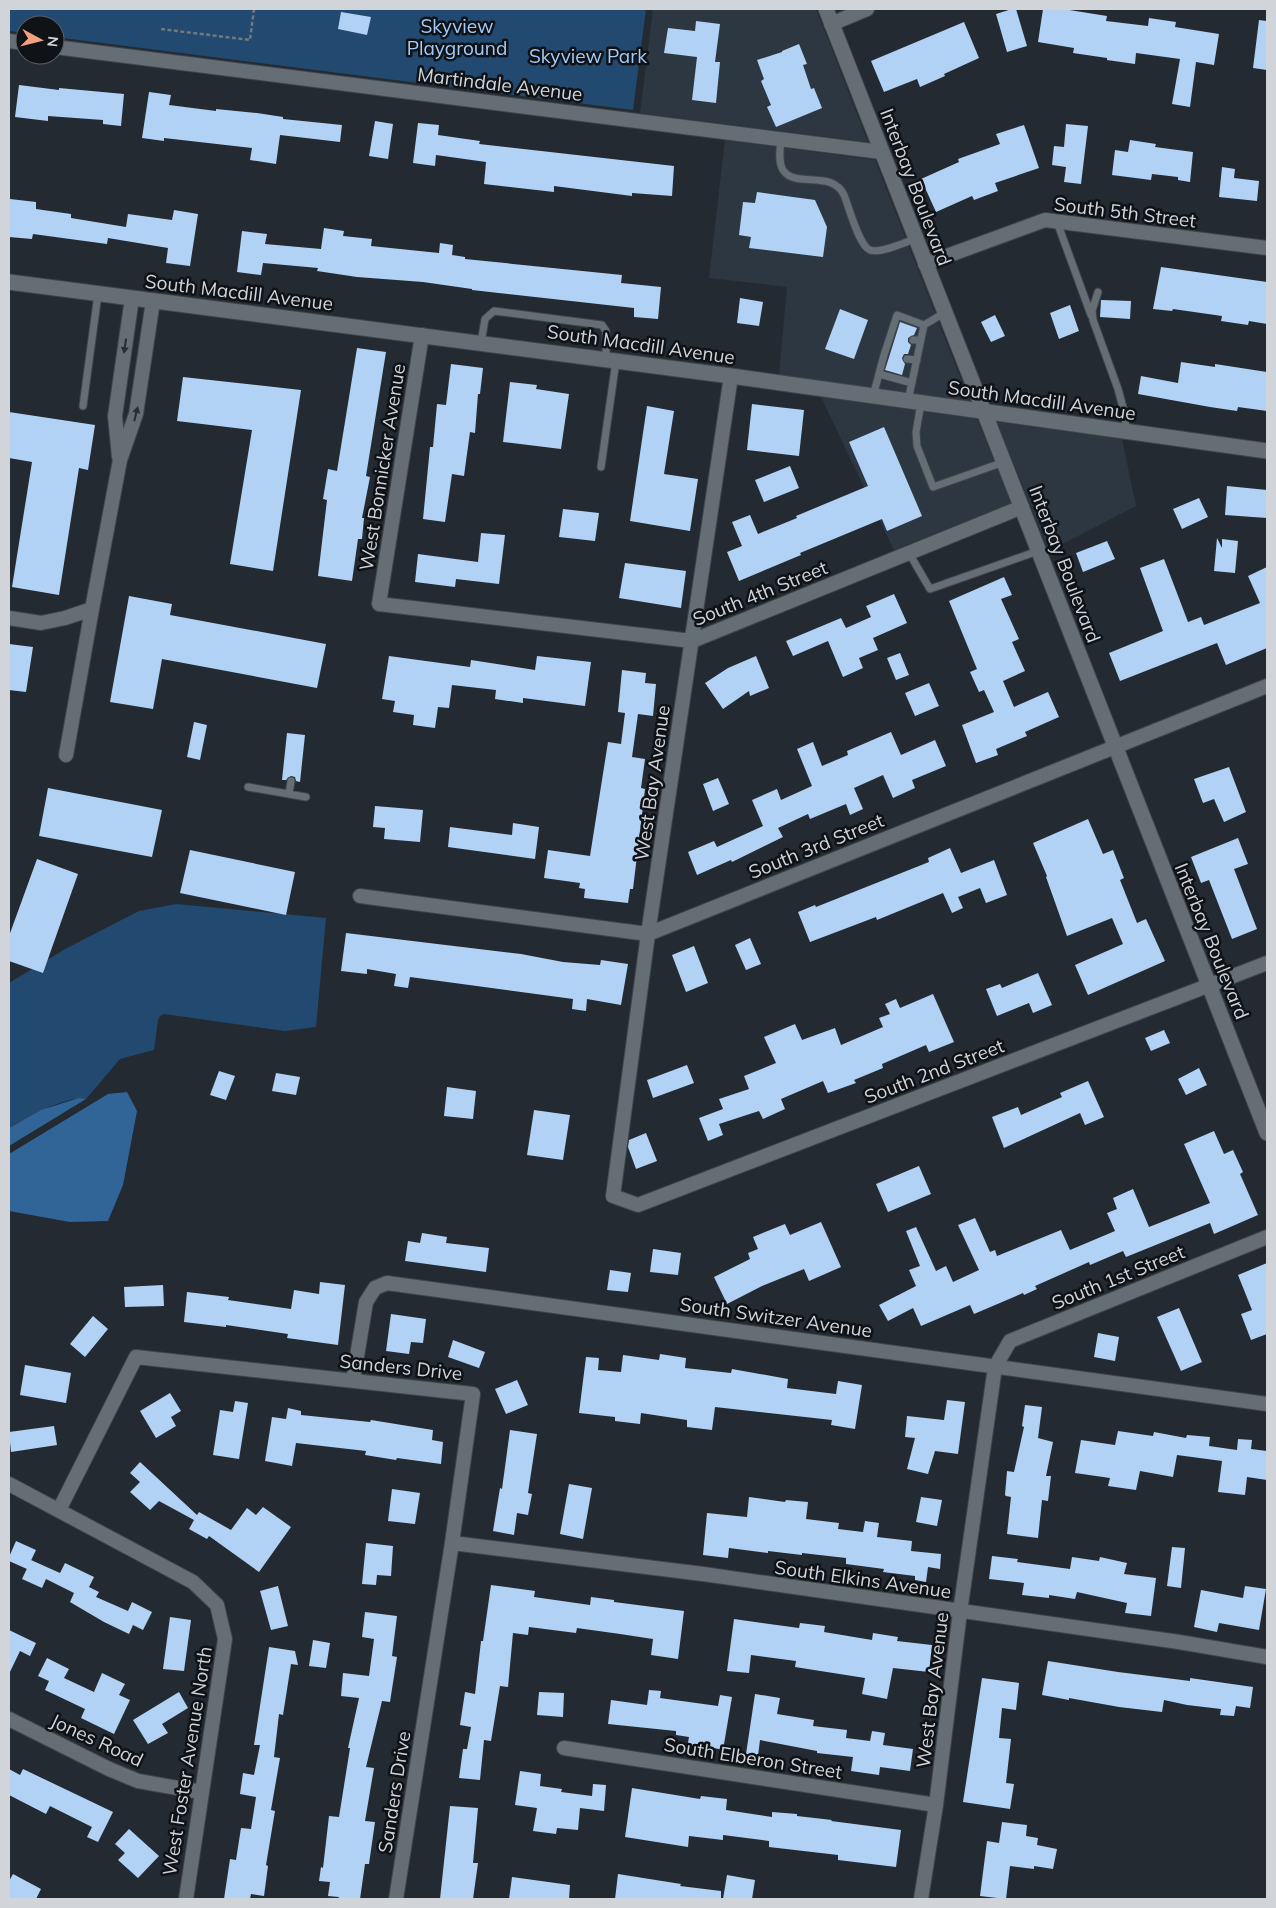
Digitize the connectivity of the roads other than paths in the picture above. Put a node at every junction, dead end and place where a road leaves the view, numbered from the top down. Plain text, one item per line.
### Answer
1 (826, 9) edge
2 (867, 9) edge
3 (831, 24) junction
4 (65, 47) edge
5 (781, 139) junction
6 (881, 152) junction
7 (1057, 221) junction
8 (915, 239) junction
9 (1267, 248) edge
10 (924, 264) junction
11 (9, 282) edge
12 (1098, 292) dead end
13 (98, 294) junction
14 (132, 298) junction
15 (152, 301) junction
16 (944, 313) junction
17 (1093, 320) junction
18 (924, 325) junction
19 (422, 335) junction
20 (481, 343) junction
21 (907, 359) dead end
22 (611, 360) junction
23 (917, 360) junction
24 (878, 374) junction
25 (731, 376) junction
26 (912, 383) junction
27 (874, 396) junction
28 (915, 402) junction
29 (83, 406) dead end
30 (983, 412) junction
31 (1126, 432) junction
32 (1267, 451) edge
33 (120, 460) junction
34 (1004, 462) junction
35 (602, 467) dead end
36 (1022, 507) junction
37 (1039, 550) junction
38 (909, 553) junction
39 (379, 604) joint
40 (92, 610) junction
41 (9, 618) edge
42 (692, 641) junction
43 (1267, 686) edge
44 (1114, 746) junction
45 (66, 755) dead end
46 (291, 781) dead end
47 (248, 787) dead end
48 (289, 794) junction
49 (306, 797) dead end
50 (360, 896) dead end
51 (648, 934) junction
52 (1267, 963) edge
53 (1209, 986) junction
54 (1267, 1133) edge
55 (613, 1196) joint
56 (1267, 1237) edge
57 (995, 1367) junction
58 (353, 1380) junction
59 (1267, 1404) edge
60 (9, 1484) edge
61 (59, 1510) junction
62 (452, 1544) junction
63 (960, 1612) junction
64 (1267, 1657) edge
65 (9, 1719) edge
66 (564, 1748) dead end
67 (201, 1792) junction
68 (936, 1805) junction
69 (186, 1899) edge
70 (396, 1899) edge
71 (921, 1899) edge

1 - 3 street, Interbay Boulevard
2 - 3 street
3 - 6 street, Interbay Boulevard
4 - 5 street, Martindale Avenue
5 - 6 street, Martindale Avenue
5 - 8 lane
6 - 8 street, Interbay Boulevard
7 - 9 street, South 5th Street
7 - 10 street, South 5th Street
7 - 17 lane
8 - 10 street, Interbay Boulevard
10 - 16 street, Interbay Boulevard
11 - 13 street, South Macdill Avenue
12 - 17 lane
13 - 14 street, South Macdill Avenue
13 - 29 lane
14 - 15 street, South Macdill Avenue
14 -> 33 street
15 - 19 street, South Macdill Avenue
33 -> 15 street
16 - 18 lane
16 - 30 street, Interbay Boulevard
17 - 31 lane
18 - 23 lane
18 - 24 lane
19 - 20 street, South Macdill Avenue
19 - 39 street, West Bonnicker Avenue
20 - 22 street, South Macdill Avenue
20 - 22 lane
21 - 23 lane
22 - 25 street, South Macdill Avenue
22 - 35 lane
23 - 26 lane
24 - 26 lane
24 - 27 lane
25 - 27 street, South Macdill Avenue
25 - 42 street, West Bay Avenue
26 - 28 lane
27 - 28 street, South Macdill Avenue
28 - 30 street, South Macdill Avenue
28 - 34 lane
30 - 31 street, South Macdill Avenue
30 - 34 street, Interbay Boulevard
31 - 32 street, South Macdill Avenue
33 - 40 street
34 - 36 street, Interbay Boulevard
36 - 37 street, Interbay Boulevard
36 - 38 street, South 4th Street
37 - 38 lane
37 - 44 street, Interbay Boulevard
38 - 42 street, South 4th Street
39 - 42 street, South 4th Street
40 - 41 street
40 - 45 street
42 - 51 street, West Bay Avenue
43 - 44 street, South 3rd Street
44 - 51 street, South 3rd Street
44 - 53 street, Interbay Boulevard
46 - 48 lane
47 - 48 lane
48 - 49 lane
50 - 51 street, South 3rd Street
51 - 55 street, West Bay Avenue
52 - 53 street, South 2nd Street
53 - 54 street, Interbay Boulevard
53 - 55 street, South 2nd Street
56 - 57 street, South 1st Street
57 - 58 street, South Switzer Avenue
57 - 59 street, South Switzer Avenue
57 - 63 street, West Bay Avenue
58 - 61 street, Sanders Drive
58 - 62 street, Sanders Drive
60 - 61 street, West Foster Avenue North
61 - 67 street, West Foster Avenue North
62 - 63 street, South Elkins Avenue
62 - 70 street, Sanders Drive
63 - 64 street, South Elkins Avenue
63 - 68 street, West Bay Avenue
65 - 67 street, Jones Road
66 - 68 street, South Elberon Street
67 - 69 street, West Foster Avenue North
68 - 71 street, West Bay Avenue

